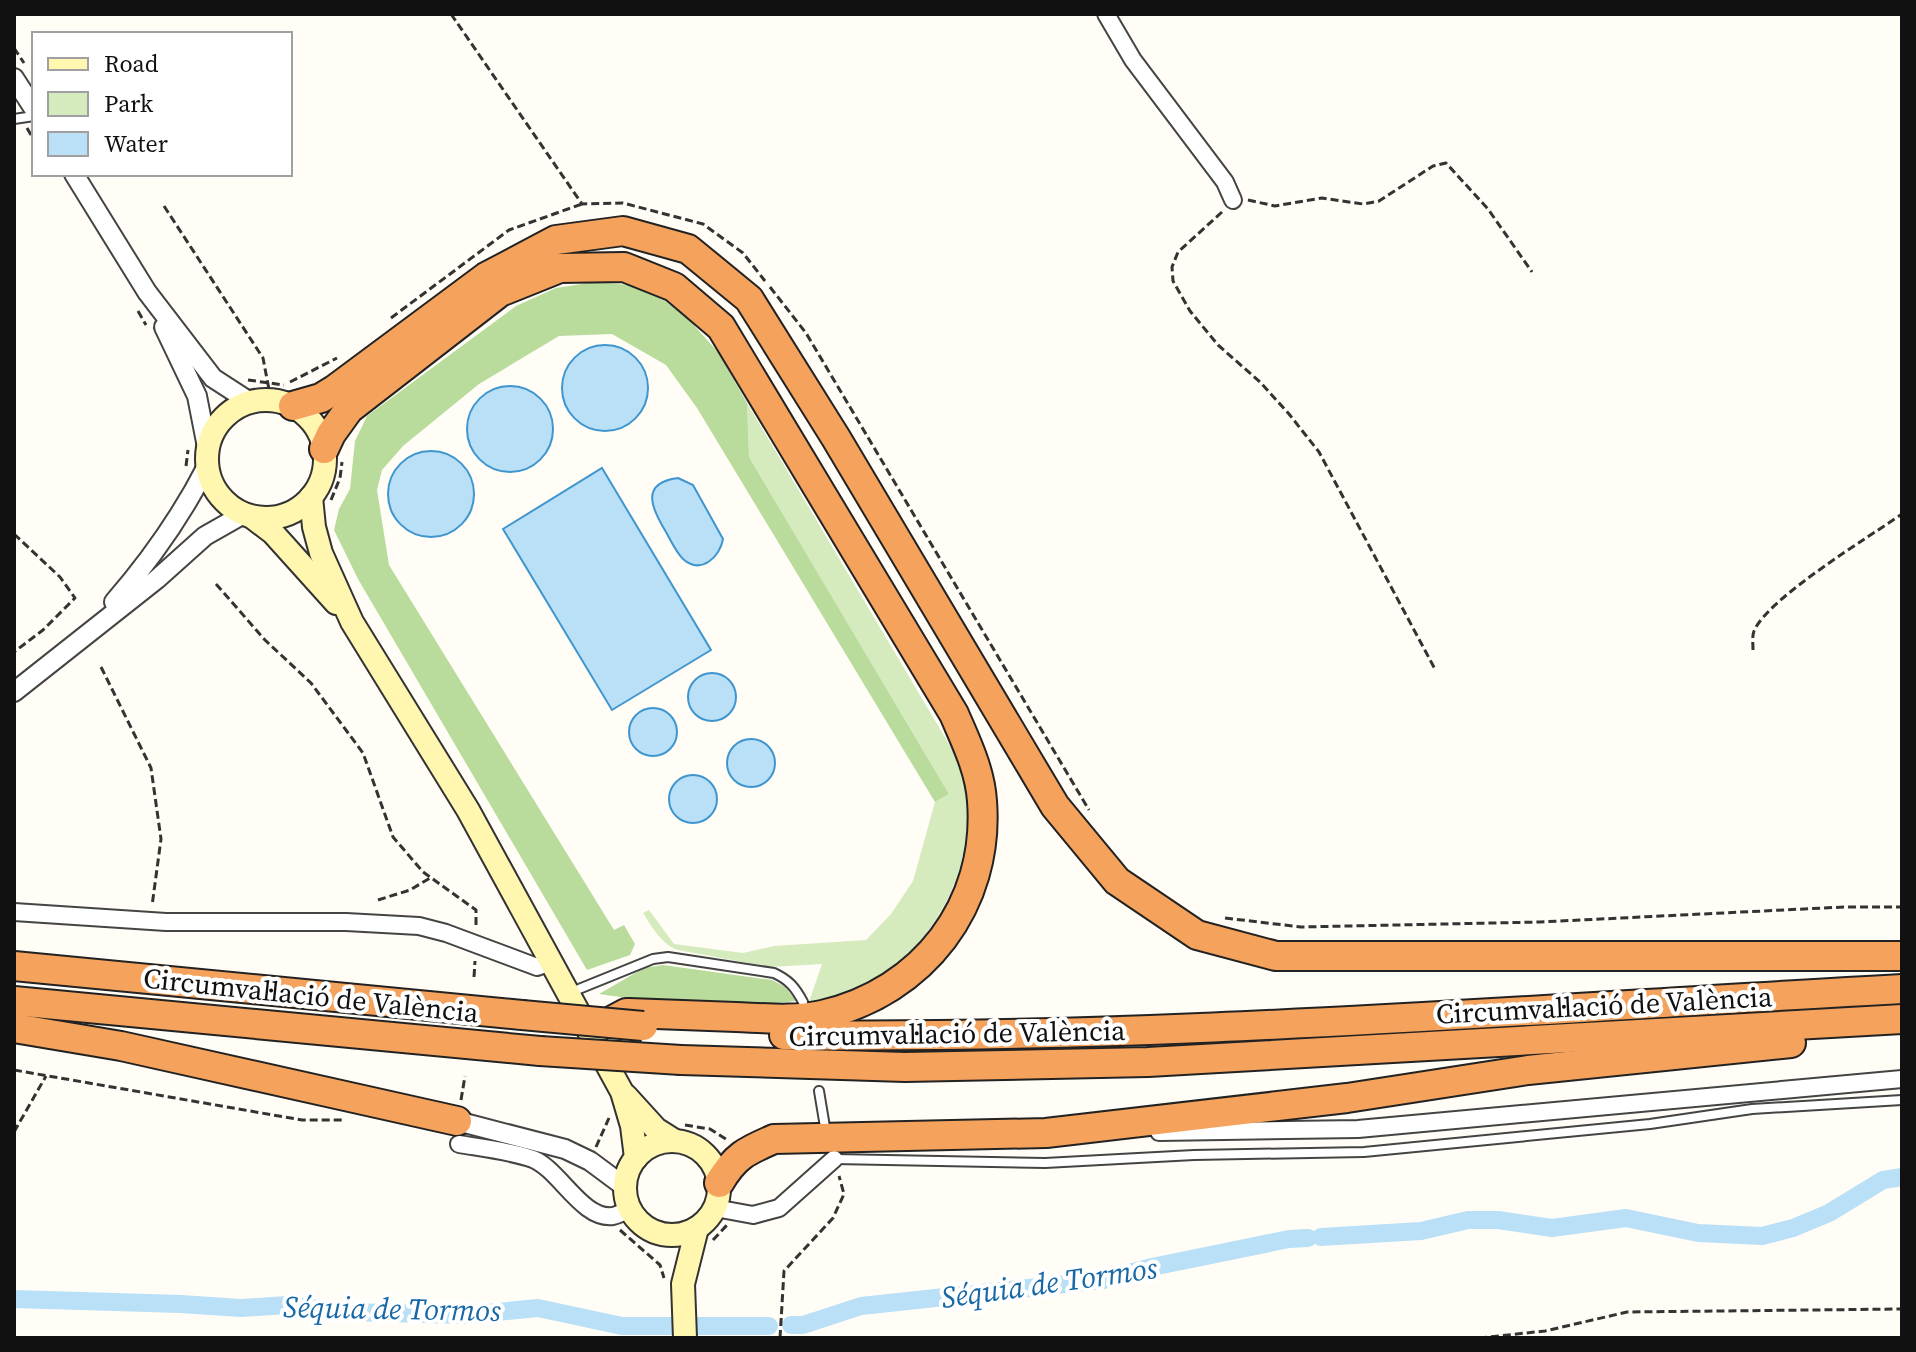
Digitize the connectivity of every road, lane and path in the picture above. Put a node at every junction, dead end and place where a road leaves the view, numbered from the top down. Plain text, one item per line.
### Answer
1 (1106, 14) edge
2 (14, 78) edge
3 (32, 106) edge
4 (75, 176) edge
5 (1233, 200) junction
6 (164, 206) dead end
7 (1532, 272) dead end
8 (140, 296) junction
9 (148, 329) dead end
10 (238, 379) dead end
11 (275, 395) junction
12 (333, 452) junction
13 (197, 457) junction
14 (319, 502) junction
15 (1902, 514) edge
16 (247, 516) junction
17 (14, 534) edge
18 (216, 584) dead end
19 (352, 622) junction
20 (87, 634) junction
21 (1753, 650) dead end
22 (14, 652) edge
23 (101, 667) dead end
24 (1436, 671) dead end
25 (14, 692) edge
26 (431, 878) junction
27 (378, 900) dead end
28 (1902, 907) edge
29 (14, 912) edge
30 (150, 921) junction
31 (1388, 925) dead end
32 (475, 945) junction
33 (1902, 956) edge
34 (552, 962) junction
35 (14, 966) edge
36 (1902, 989) edge
37 (569, 993) junction
38 (14, 1001) edge
39 (803, 1002) dead end
40 (1902, 1019) edge
41 (644, 1020) junction
42 (14, 1028) edge
43 (1902, 1030) edge
44 (14, 1070) edge
45 (46, 1076) junction
46 (1902, 1079) edge
47 (819, 1091) dead end
48 (622, 1092) junction
49 (1902, 1100) edge
50 (610, 1112) dead end
51 (345, 1120) dead end
52 (14, 1132) edge
53 (458, 1132) junction
54 (674, 1132) junction
55 (1046, 1133) junction
56 (830, 1149) junction
57 (743, 1153) junction
58 (636, 1158) junction
59 (590, 1161) junction
60 (722, 1201) junction
61 (623, 1204) junction
62 (657, 1232) junction
63 (702, 1237) junction
64 (674, 1284) junction
65 (1902, 1309) edge
66 (685, 1338) edge
67 (780, 1338) edge
68 (1479, 1338) edge

1 - 5 street
2 - 3 street
4 - 8 street
5 - 7 path
5 - 24 path
6 - 11 path
8 - 9 path
8 - 11 street
8 - 13 street
10 - 11 path
11 - 12 main road
11 - 13 main road
11 - 33 highway
12 - 14 main road
12 - 14 path
12 - 41 highway
13 - 16 main road
13 - 20 street
14 - 16 main road
14 - 19 main road
15 - 21 path
16 - 19 main road
16 - 20 street
17 - 22 path
18 - 26 path
19 - 34 main road
20 - 25 street
23 - 30 path
26 - 27 path
26 - 32 path
28 - 31 path
29 - 30 street
30 - 32 street
32 - 34 street
34 - 37 main road
35 - 41 highway, Circumval·lació de València, bridge
36 - 41 highway, Circumval·lació de València
37 - 39 lane
37 - 48 main road
38 - 40 highway, Circumval·lació de València, bridge
42 - 53 highway
43 - 55 highway
44 - 45 path
45 - 51 path
45 - 52 path
46 - 55 street
47 - 56 lane
48 - 54 main road
48 - 58 main road
49 - 56 lane
50 - 59 path
53 - 59 street
53 - 61 street
54 - 57 path
54 - 58 main road
54 - 60 main road
55 - 56 highway
56 - 57 highway
56 - 60 street
56 - 67 path
57 - 60 highway
58 - 61 main road
59 - 61 street
60 - 63 main road
60 - 63 path
61 - 62 main road
61 - 64 path
62 - 63 main road
62 - 64 main road
63 - 64 main road
64 - 66 main road
65 - 68 path

